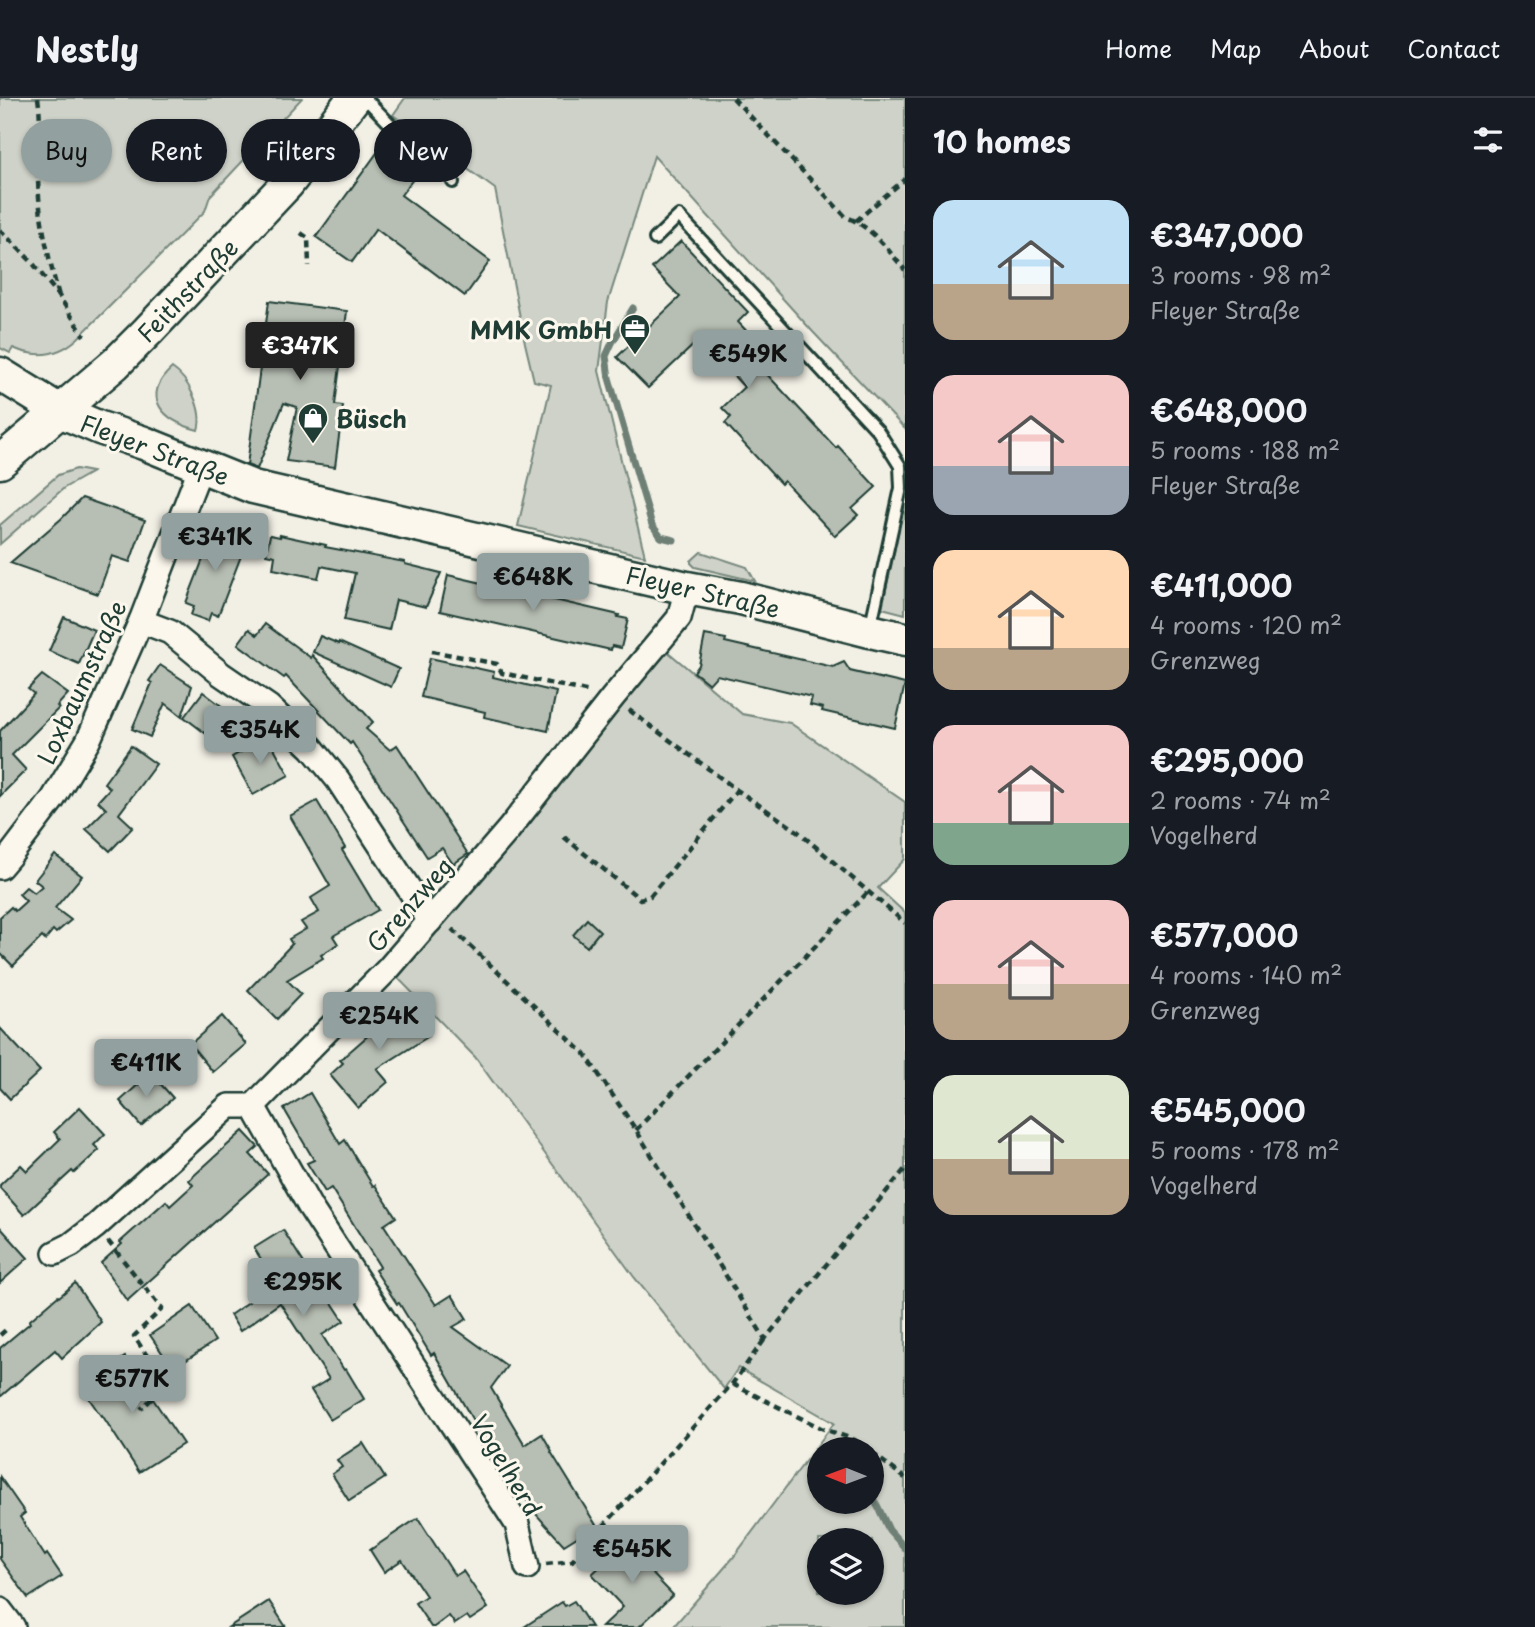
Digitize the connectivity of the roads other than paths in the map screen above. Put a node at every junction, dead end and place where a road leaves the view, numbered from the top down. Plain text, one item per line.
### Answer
1 (354, 98) edge
2 (365, 98) edge
3 (385, 119) edge
4 (655, 239) dead end
5 (0, 374) edge
6 (60, 411) junction
7 (0, 462) edge
8 (201, 466) junction
9 (687, 589) junction
10 (141, 621) junction
11 (870, 631) junction
12 (905, 639) edge
13 (0, 867) edge
14 (433, 918) junction
15 (253, 1106) junction
16 (55, 1252) dead end
17 (527, 1567) road end
18 (0, 1610) edge
19 (13, 1627) edge

1 - 6 street, Feithstraße
2 - 3 lane
4 - 11 lane
5 - 6 street, Fleyer Straße
6 - 7 street, Feithstraße
6 - 8 street, Fleyer Straße
8 - 9 street, Fleyer Straße
8 - 10 street, Loxbaumstraße
9 - 11 street, Fleyer Straße
9 - 14 street, Grenzweg
10 - 13 street, Loxbaumstraße
10 - 14 street
11 - 12 street, Fleyer Straße
14 - 15 street, Grenzweg
15 - 16 street
15 - 17 street, Vogelherd
18 - 19 street

